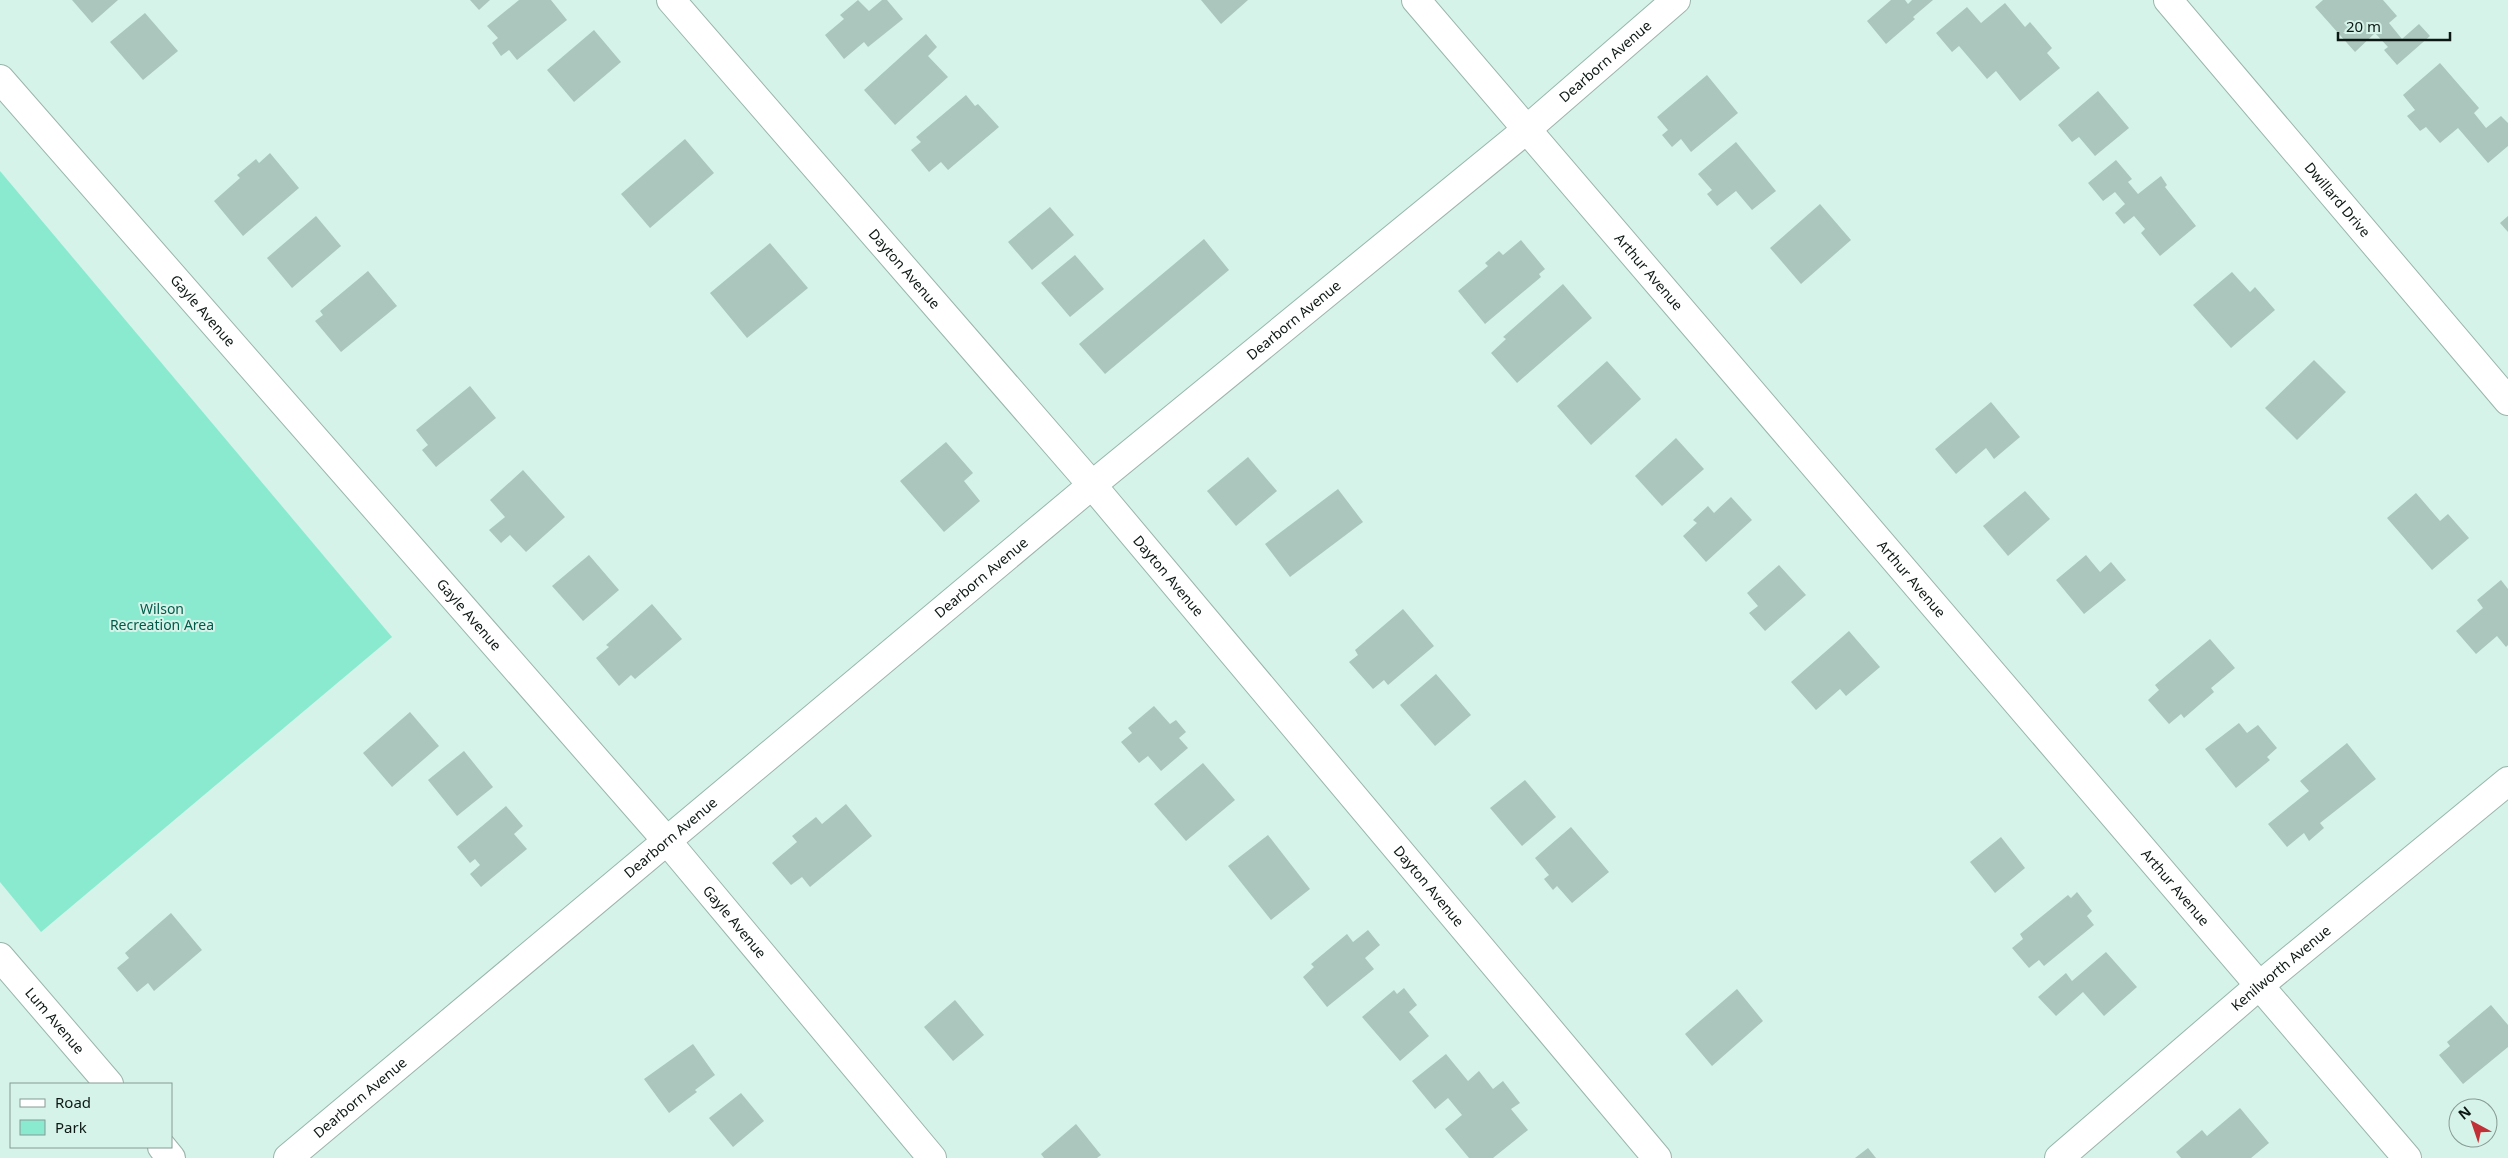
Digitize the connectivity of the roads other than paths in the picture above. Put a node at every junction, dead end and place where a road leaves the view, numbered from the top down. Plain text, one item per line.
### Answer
1 (671, 0) edge
2 (1416, 0) edge
3 (1676, 0) edge
4 (2168, 0) edge
5 (0, 79) edge
6 (1526, 130) junction
7 (2508, 401) edge
8 (1092, 485) junction
9 (2508, 781) edge
10 (667, 840) junction
11 (0, 957) edge
12 (2260, 985) junction
13 (107, 1083) edge
14 (163, 1148) edge
15 (171, 1158) edge
16 (288, 1158) edge
17 (932, 1158) edge
18 (1657, 1158) edge
19 (2058, 1158) edge
20 (2407, 1158) edge

1 - 8 street, Dayton Avenue
2 - 6 street, Arthur Avenue
3 - 6 street, Dearborn Avenue
4 - 7 street, Dwillard Drive
5 - 10 street, Gayle Avenue
6 - 8 street, Dearborn Avenue
6 - 12 street, Arthur Avenue
8 - 10 street, Dearborn Avenue
8 - 18 street, Dayton Avenue
9 - 12 street, Kenilworth Avenue
10 - 16 street, Dearborn Avenue
10 - 17 street, Gayle Avenue
11 - 13 street, Lum Avenue
12 - 19 street, Kenilworth Avenue
12 - 20 street, Arthur Avenue
14 - 15 street

